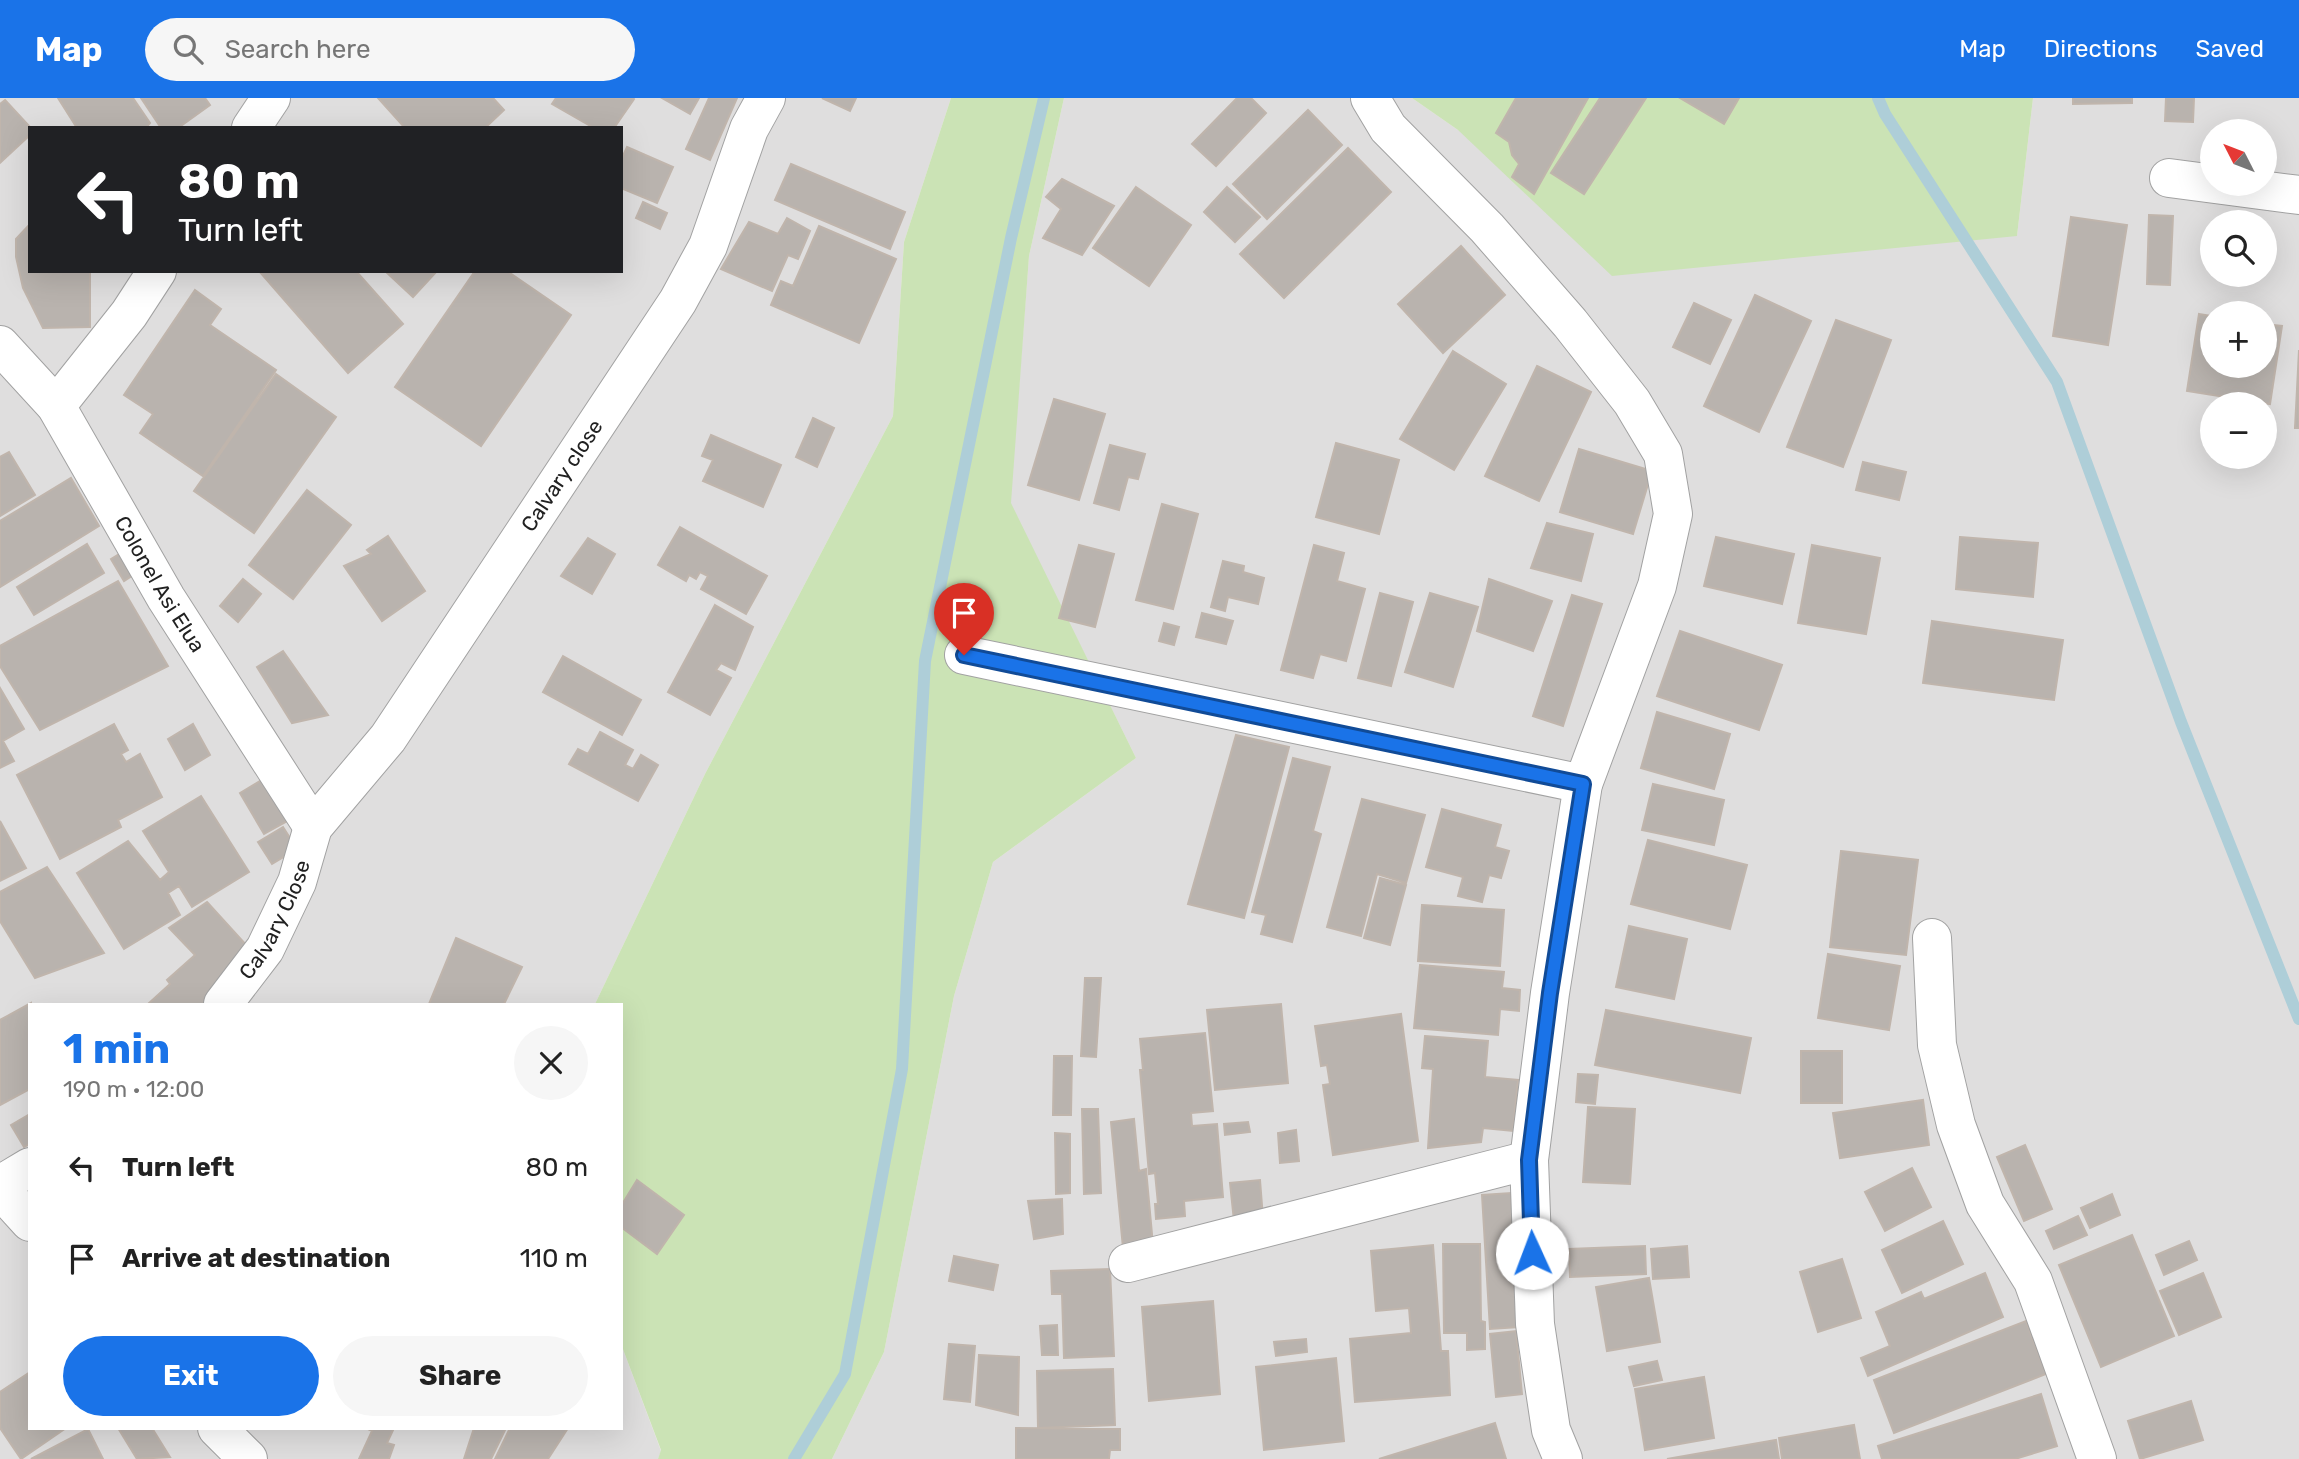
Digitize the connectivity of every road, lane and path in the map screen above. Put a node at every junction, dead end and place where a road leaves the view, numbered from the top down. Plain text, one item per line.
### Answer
1 (271, 98) edge
2 (766, 98) edge
3 (1370, 98) edge
4 (252, 126) edge
5 (2169, 178) dead end
6 (2299, 195) edge
7 (156, 273) edge
8 (0, 345) edge
9 (56, 406) junction
10 (964, 655) dead end
11 (1583, 784) junction
12 (313, 827) junction
13 (1932, 937) dead end
14 (224, 1003) edge
15 (1529, 1160) junction
16 (28, 1168) edge
17 (0, 1187) edge
18 (28, 1220) edge
19 (1128, 1263) dead end
20 (219, 1430) edge
21 (248, 1459) edge
22 (1563, 1459) edge
23 (2096, 1459) edge

1 - 4 street
2 - 12 street, Calvary close
3 - 11 street
5 - 6 street
7 - 9 street
8 - 9 street, Colonel Asi Elua
9 - 12 street, Colonel Asi Elua
10 - 11 street
11 - 15 street
12 - 14 street, Calvary Close
13 - 23 street
15 - 19 street
15 - 22 street
16 - 17 street
17 - 18 street
20 - 21 street

